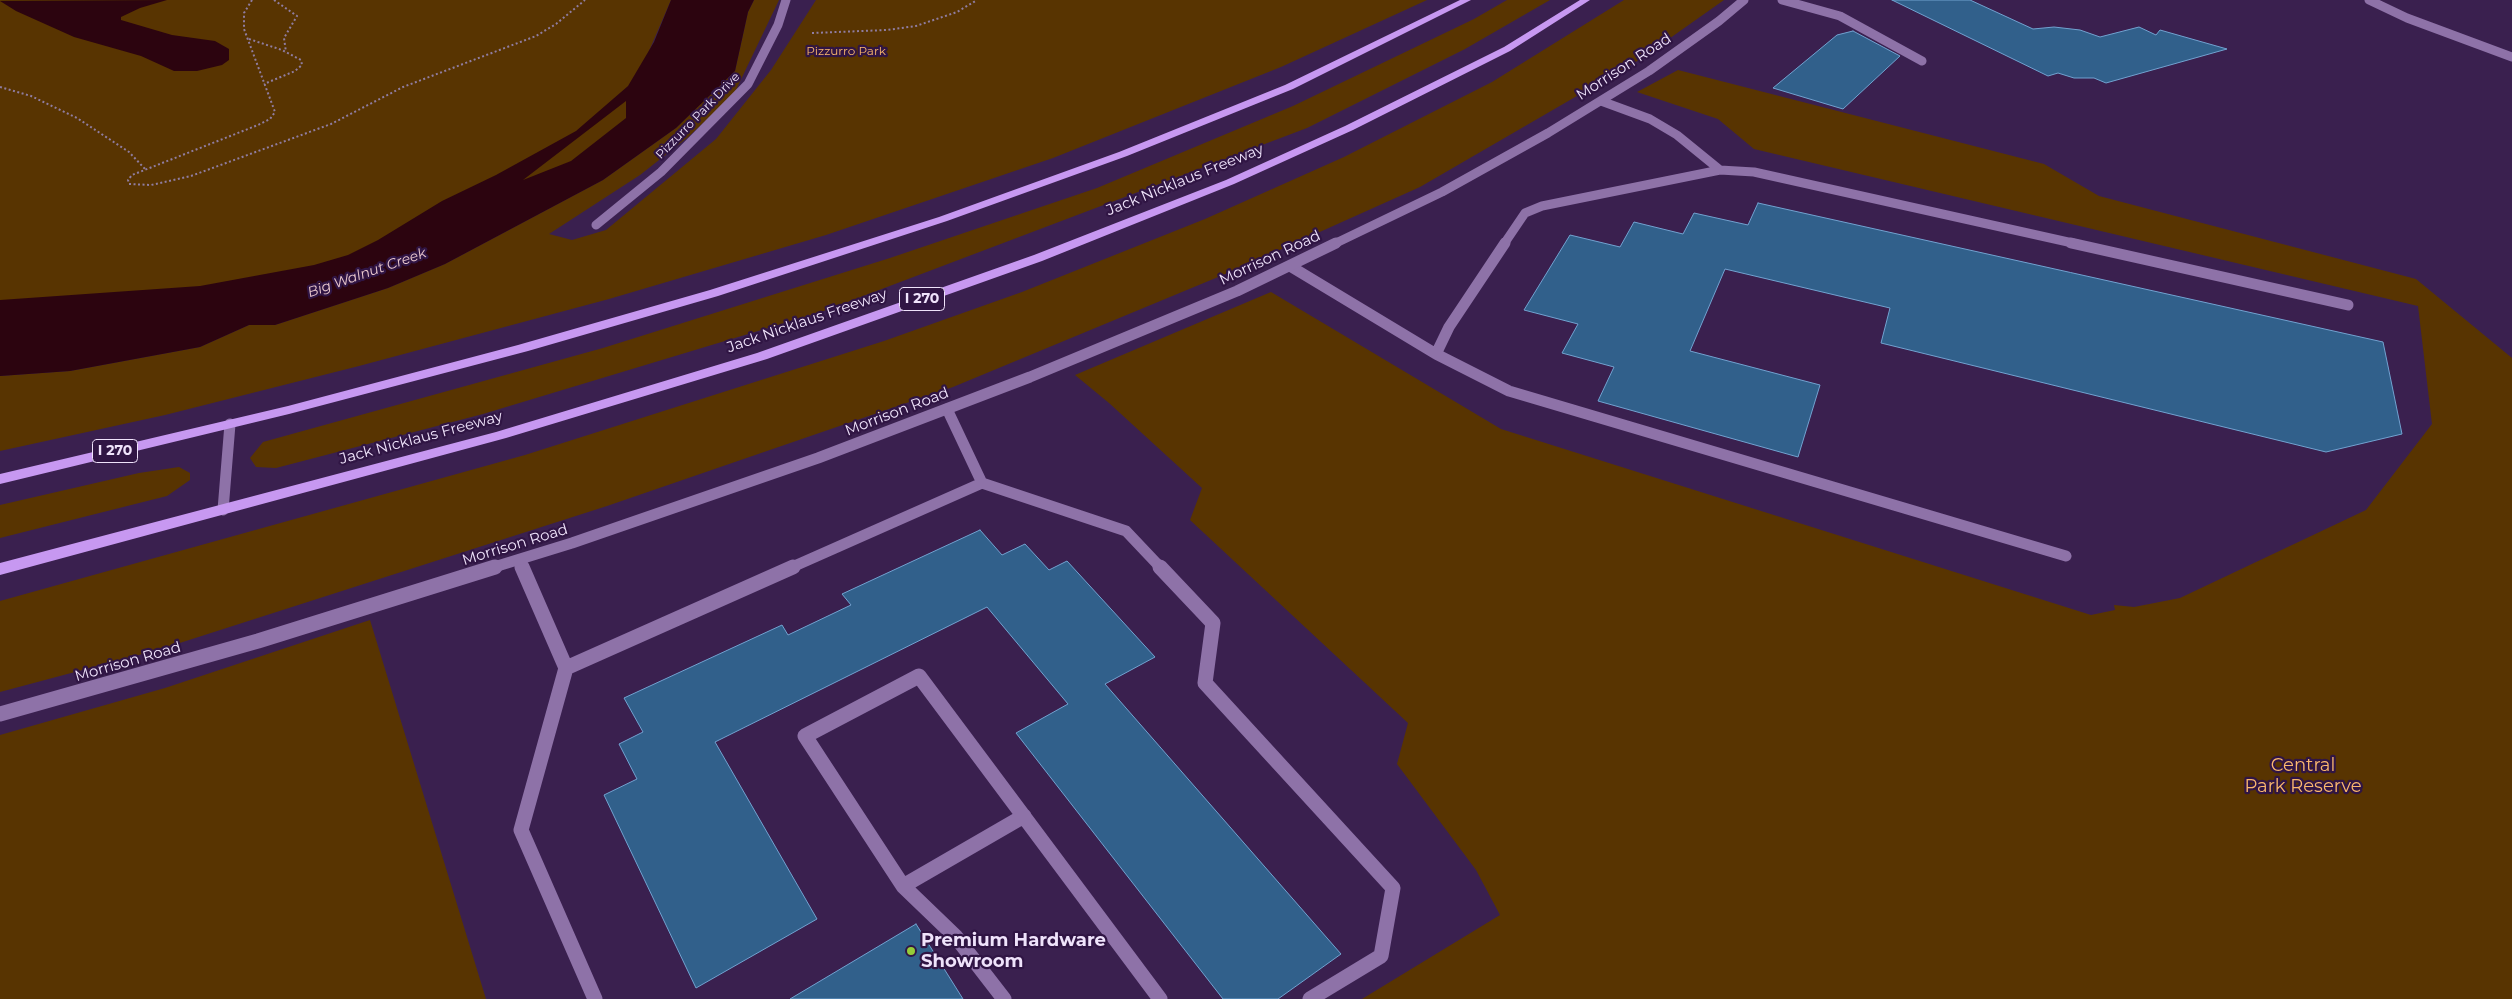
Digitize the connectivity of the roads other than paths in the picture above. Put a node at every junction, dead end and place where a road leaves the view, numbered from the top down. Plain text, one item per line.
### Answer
1 (786, 0) edge
2 (1467, 0) edge
3 (1586, 0) edge
4 (1744, 0) edge
5 (1782, 0) edge
6 (2369, 0) edge
7 (2512, 57) edge
8 (1922, 61) dead end
9 (1601, 101) junction
10 (1720, 170) junction
11 (596, 225) dead end
12 (1290, 266) junction
13 (2348, 305) dead end
14 (1436, 354) junction
15 (947, 409) junction
16 (230, 424) junction
17 (0, 478) edge
18 (982, 483) junction
19 (223, 510) junction
20 (2066, 556) dead end
21 (519, 560) junction
22 (0, 569) edge
23 (566, 668) junction
24 (0, 714) edge
25 (1024, 816) junction
26 (903, 886) junction
27 (595, 999) edge
28 (1004, 999) edge
29 (1160, 999) edge
30 (1310, 999) edge

1 - 11 street, Pizzurro Park Drive
2 - 16 highway, I 270
3 - 19 highway, Jack Nicklaus Freeway / I 270
4 - 9 street, Morrison Road
5 - 8 street
6 - 7 street
9 - 10 street
9 - 12 street, Morrison Road
10 - 13 street
10 - 14 street
12 - 14 street
12 - 15 street, Morrison Road
14 - 20 street
15 - 18 street
15 - 21 street, Morrison Road
16 - 17 highway, I 270
16 - 19 street
18 - 23 street
18 - 30 street
19 - 22 highway, Jack Nicklaus Freeway / I 270
21 - 23 street
21 - 24 street, Morrison Road
23 - 27 street
25 - 26 street
25 - 26 street
25 - 29 street
26 - 28 street

